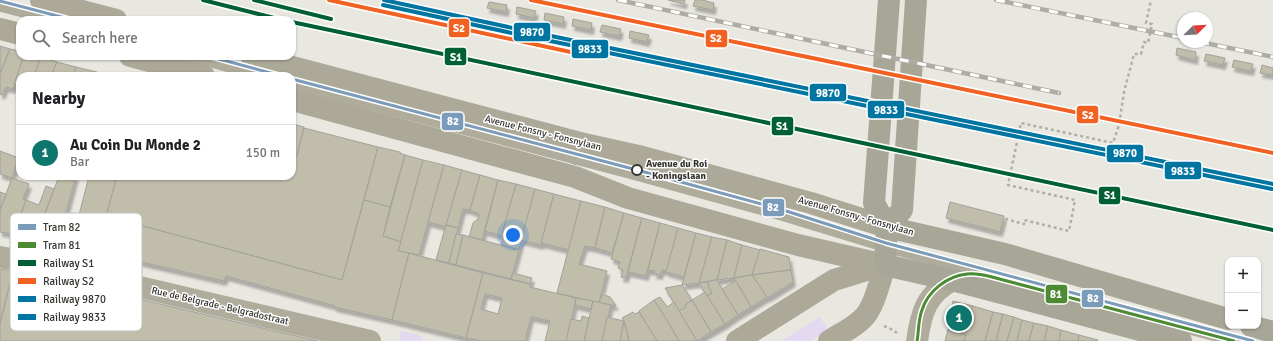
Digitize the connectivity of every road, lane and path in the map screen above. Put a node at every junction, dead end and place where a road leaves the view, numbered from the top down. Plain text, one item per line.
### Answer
1 (41, 0) edge
2 (889, 0) edge
3 (916, 0) edge
4 (1151, 0) edge
5 (0, 6) edge
6 (38, 16) edge
7 (101, 16) edge
8 (0, 29) edge
9 (16, 33) edge
10 (145, 60) edge
11 (203, 60) edge
12 (266, 60) edge
13 (189, 72) edge
14 (248, 72) edge
15 (296, 85) edge
16 (296, 101) edge
17 (1009, 232) dead end
18 (886, 246) junction
19 (0, 257) edge
20 (10, 259) edge
21 (928, 259) junction
22 (953, 280) junction
23 (142, 288) edge
24 (1225, 318) edge
25 (1261, 329) edge
26 (1273, 332) edge
27 (370, 341) edge
28 (737, 341) edge
29 (829, 341) edge
30 (917, 341) edge
31 (1181, 341) edge
32 (1234, 341) edge

1 - 7 main road
2 - 18 main road
3 - 18 main road
4 - 17 path
5 - 6 lane
8 - 9 main road
10 - 13 main road
11 - 14 lane
12 - 18 main road, Avenue Fonsny - Fonsnylaan
15 - 18 lane, Avenue Fonsny - Fonsnylaan
16 - 18 main road, Avenue Fonsny - Fonsnylaan
18 - 21 lane, Avenue Fonsny - Fonsnylaan
18 - 21 lane, Avenue Fonsny - Fonsnylaan
18 - 22 main road, Avenue Fonsny - Fonsnylaan
18 - 24 main road, Avenue Fonsny - Fonsnylaan
18 - 28 main road
18 - 29 main road
19 - 20 street, Rue de Belgrade - Belgradostraat
21 - 32 lane, Avenue Fonsny - Fonsnylaan
22 - 30 street
22 - 31 main road, Avenue Fonsny - Fonsnylaan
23 - 27 street, Rue de Belgrade - Belgradostraat
25 - 26 main road

